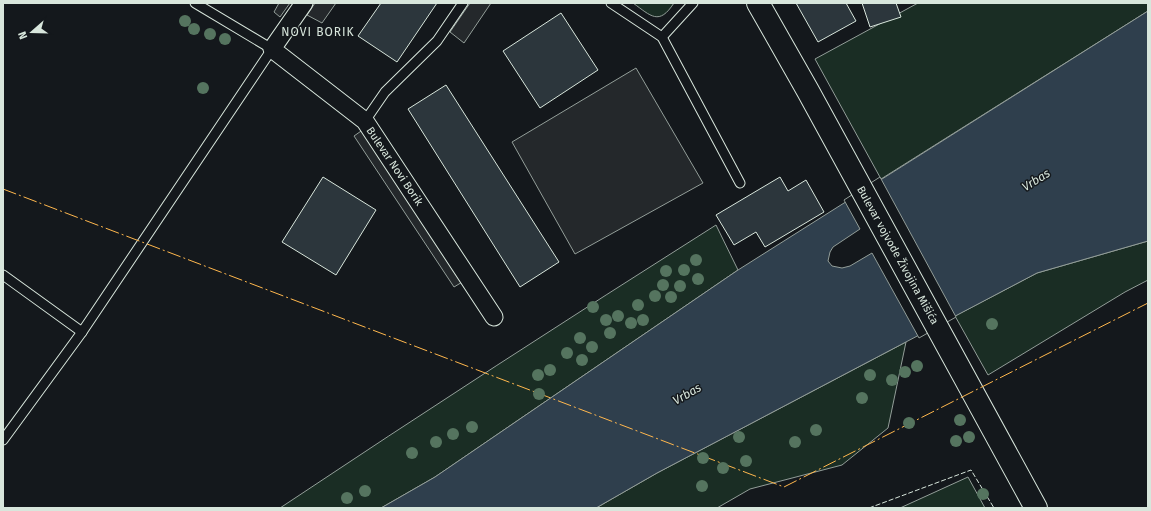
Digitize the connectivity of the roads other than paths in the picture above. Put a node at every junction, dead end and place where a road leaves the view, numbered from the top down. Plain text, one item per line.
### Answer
1 (194, 3) edge
2 (304, 3) edge
3 (463, 3) edge
4 (611, 3) edge
5 (693, 3) edge
6 (758, 3) edge
7 (662, 37) junction
8 (272, 49) junction
9 (365, 121) junction
10 (740, 183) dead end
11 (3, 275) edge
12 (494, 317) dead end
13 (82, 332) junction
14 (3, 440) edge
15 (1036, 508) edge

1 - 8 lane
2 - 8 street
3 - 9 lane
4 - 7 lane
5 - 7 lane
6 - 15 street, Bulevar vojvode Živojina Mišića
7 - 10 lane
8 - 9 street, Bulevar Novi Borik
8 - 13 lane
9 - 12 street, Bulevar Novi Borik
11 - 13 lane
13 - 14 lane

